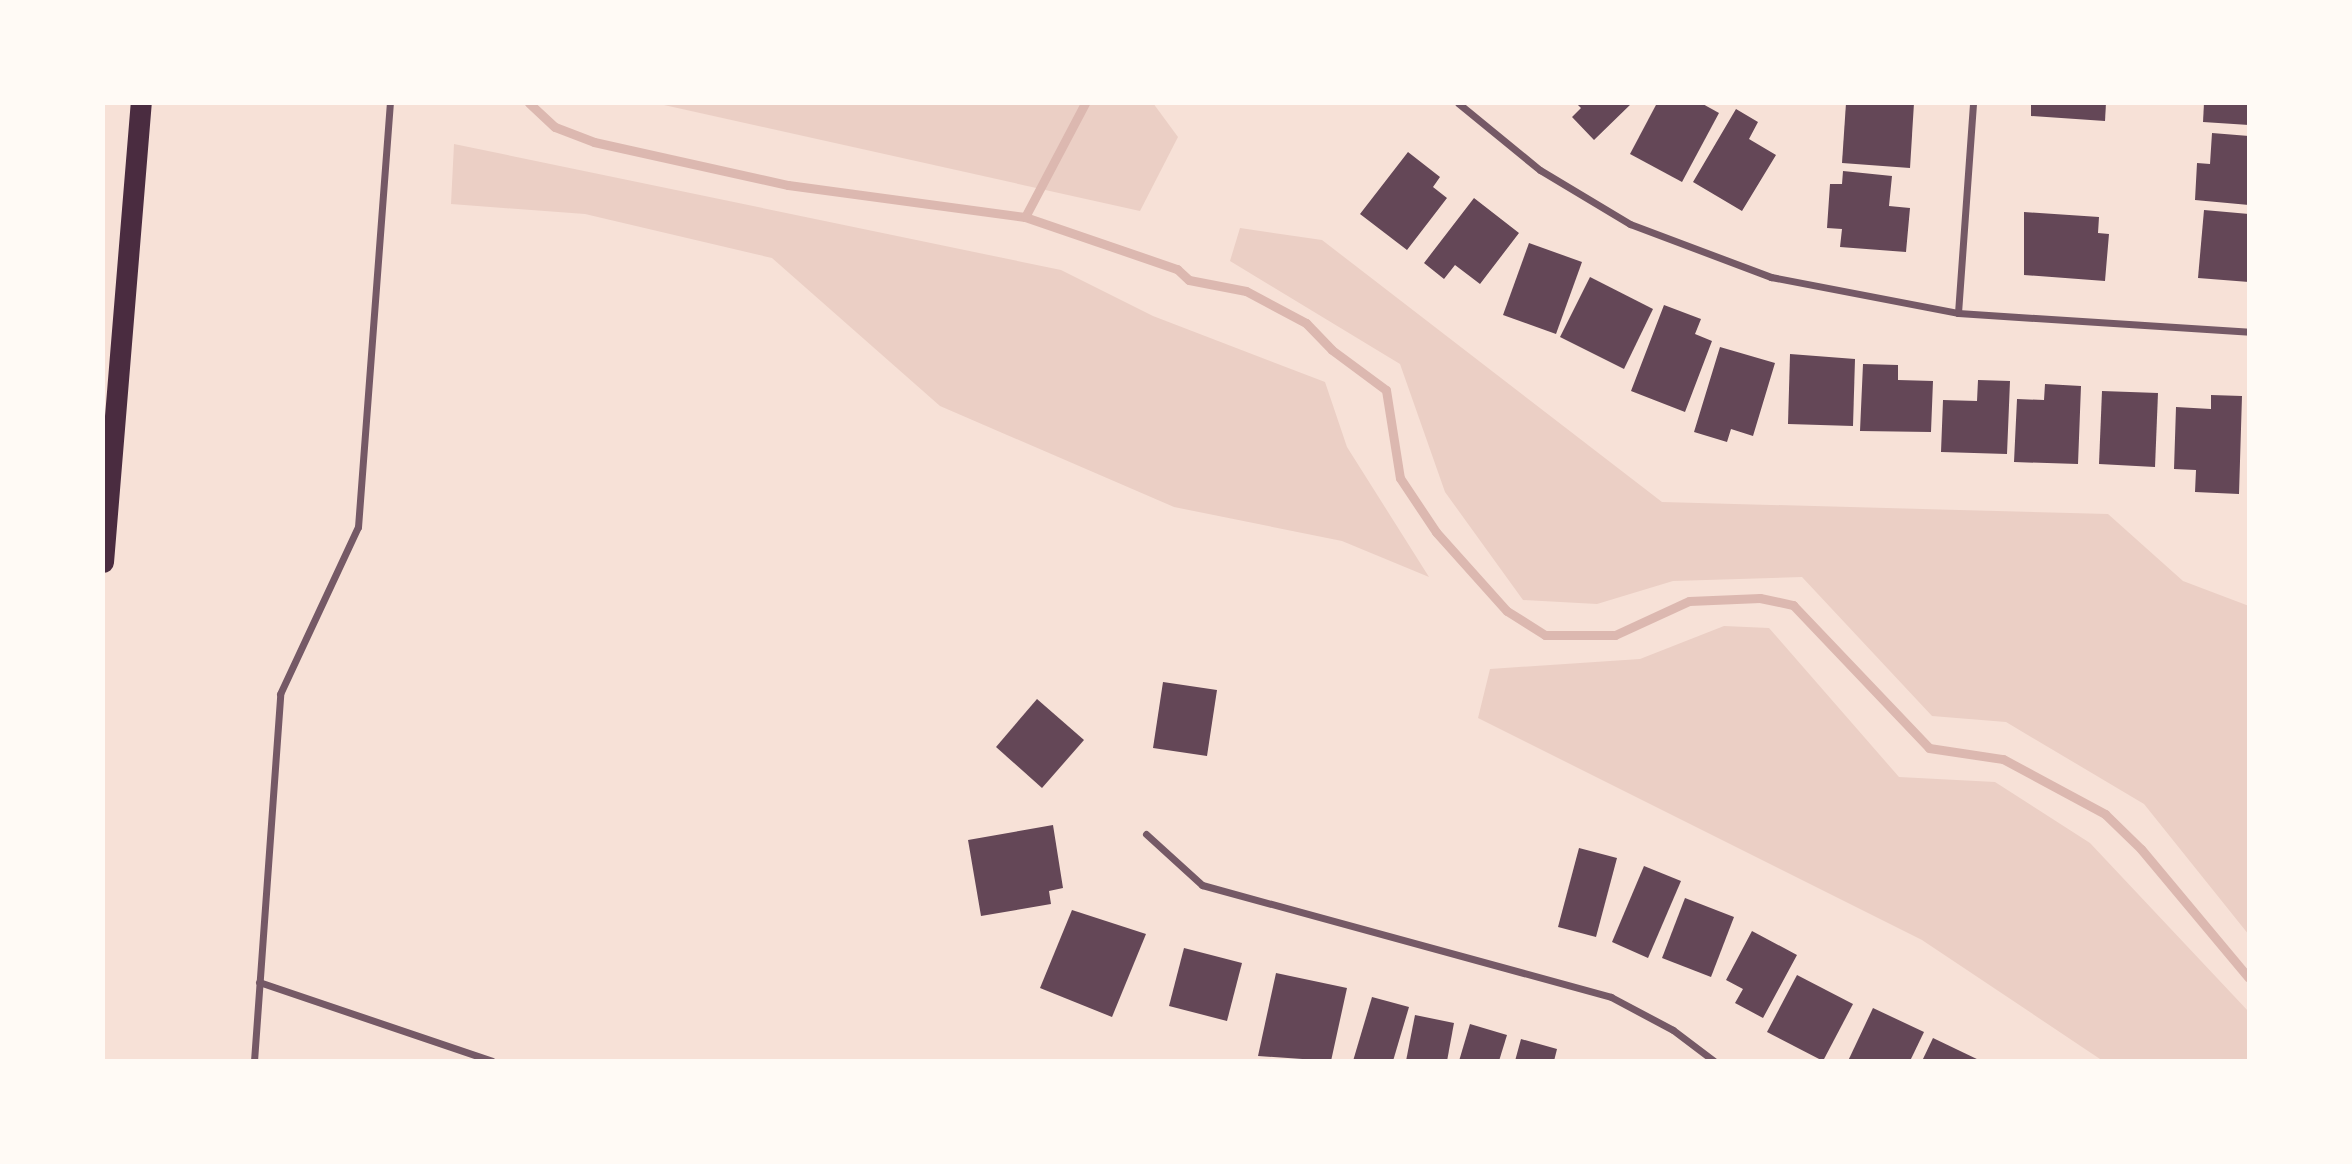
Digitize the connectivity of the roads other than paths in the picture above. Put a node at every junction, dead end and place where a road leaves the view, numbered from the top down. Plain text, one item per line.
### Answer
1 (141, 103) edge
2 (390, 103) edge
3 (1458, 103) edge
4 (1973, 103) edge
5 (1958, 313) junction
6 (2249, 332) edge
7 (103, 562) edge
8 (1146, 834) dead end
9 (259, 982) junction
10 (254, 1061) edge
11 (492, 1061) edge
12 (1714, 1061) edge

1 - 7 highway
2 - 9 street
3 - 5 street
4 - 5 street
5 - 6 street
8 - 12 street
9 - 10 street
9 - 11 street

